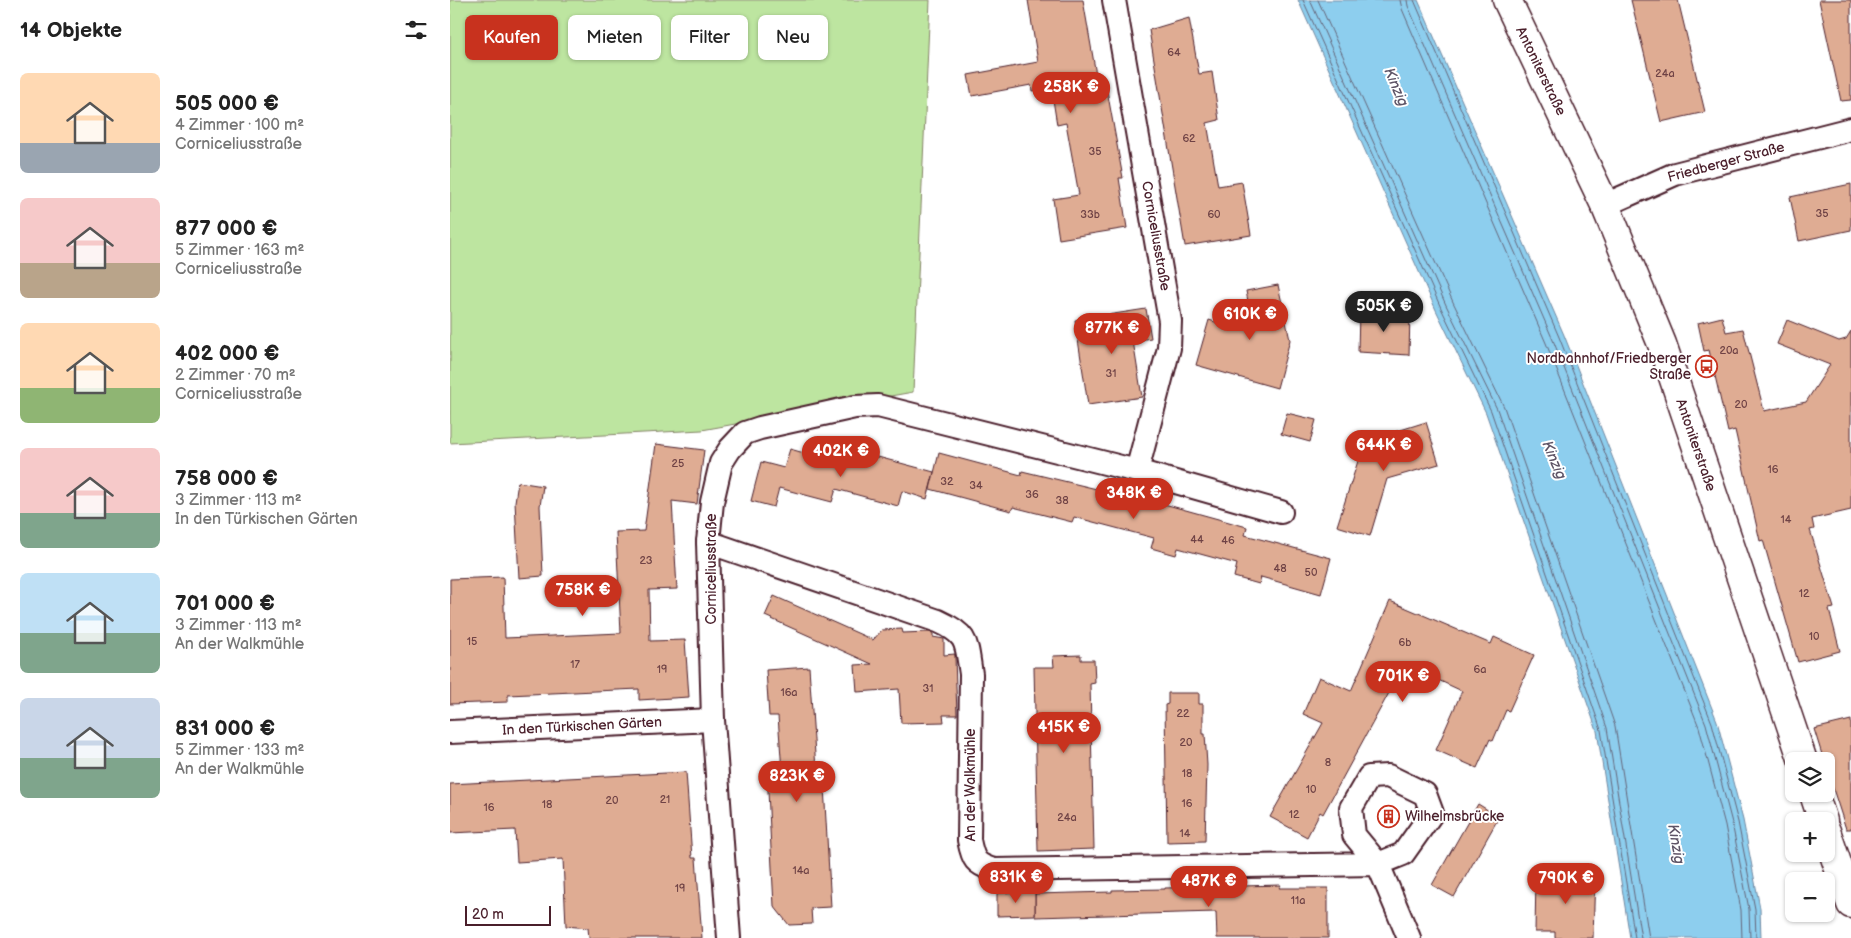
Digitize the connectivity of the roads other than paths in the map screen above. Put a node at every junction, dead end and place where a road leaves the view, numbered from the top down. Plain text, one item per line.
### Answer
1 (1114, 0) edge
2 (1507, 0) edge
3 (1851, 129) edge
4 (1605, 205) junction
5 (1137, 471) junction
6 (1280, 512) dead end
7 (708, 542) junction
8 (713, 720) junction
9 (450, 732) edge
10 (1800, 752) edge
11 (1835, 857) edge
12 (1851, 904) edge
13 (729, 938) edge
14 (1409, 938) edge

1 - 5 street, Corniceliusstraße
2 - 4 street, Antoniterstraße
3 - 4 street, Friedberger Straße
4 - 10 street, Antoniterstraße
5 - 6 street, Corniceliusstraße
5 - 7 street, Corniceliusstraße
7 - 8 street, Corniceliusstraße
7 - 14 street, An der Walkmühle
8 - 9 street, In den Türkischen Gärten
8 - 13 street, Corniceliusstraße
11 - 12 street

